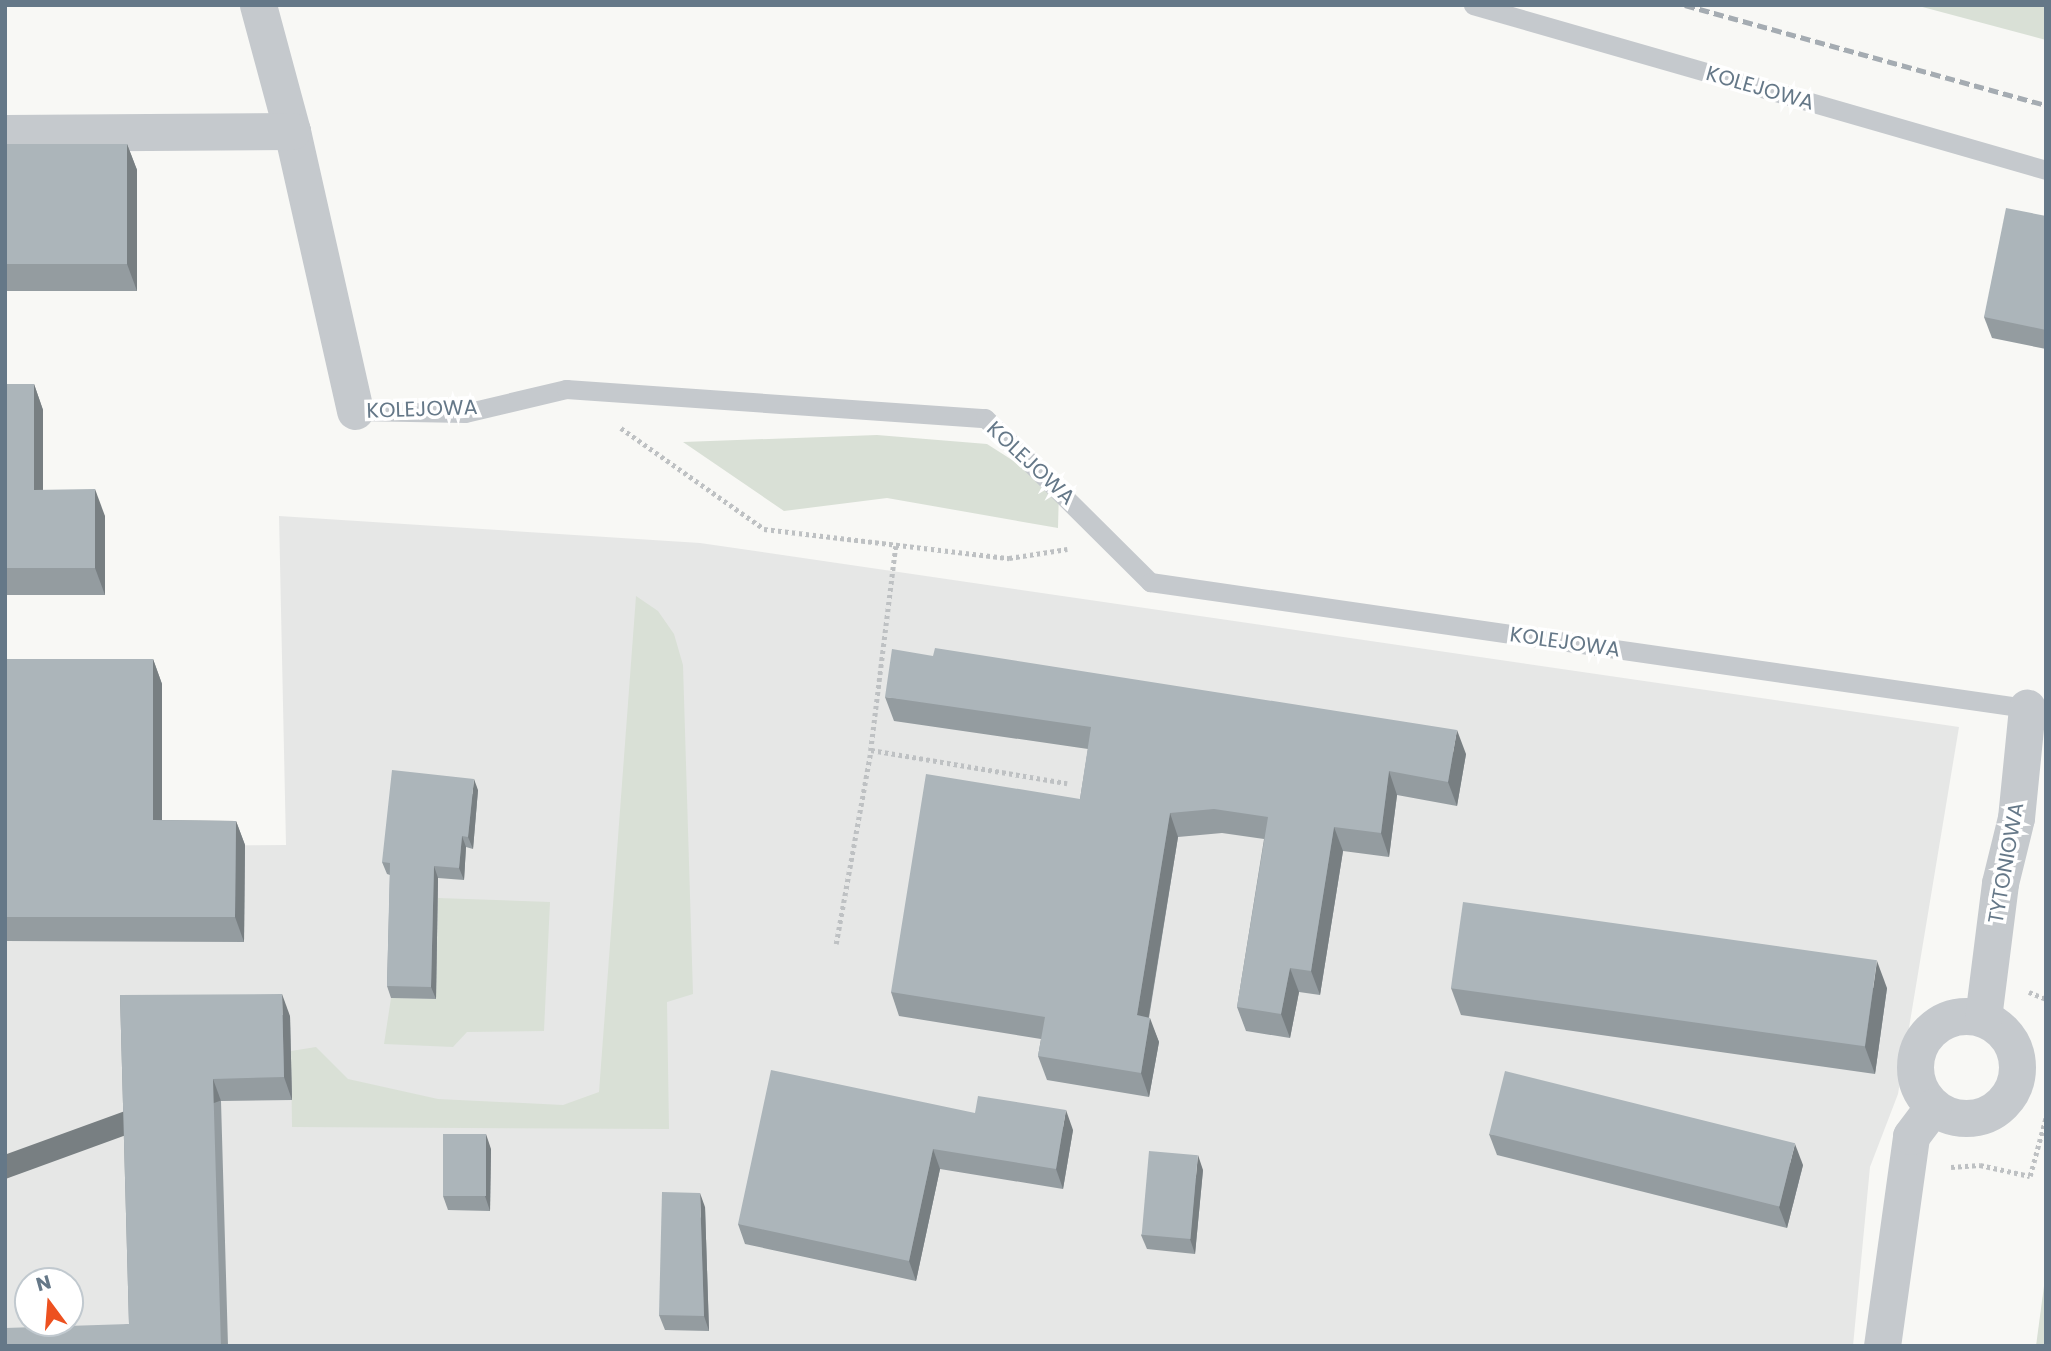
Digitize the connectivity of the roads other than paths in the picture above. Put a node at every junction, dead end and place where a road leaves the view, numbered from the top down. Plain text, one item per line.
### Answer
1 (258, 5) edge
2 (1473, 5) edge
3 (292, 131) junction
4 (5, 133) edge
5 (2046, 170) edge
6 (355, 411) joint
7 (2036, 710) edge
8 (1983, 1018) junction
9 (2030, 1047) edge
10 (1933, 1107) junction
11 (1882, 1346) edge

1 - 3 street, KOLEJOWA
2 - 5 lane, KOLEJOWA
3 - 4 street
3 - 6 street, KOLEJOWA
6 - 7 lane, KOLEJOWA
7 - 8 street, TYTONIOWA
8 - 9 street
8 - 10 street
9 - 10 street
10 - 11 street

